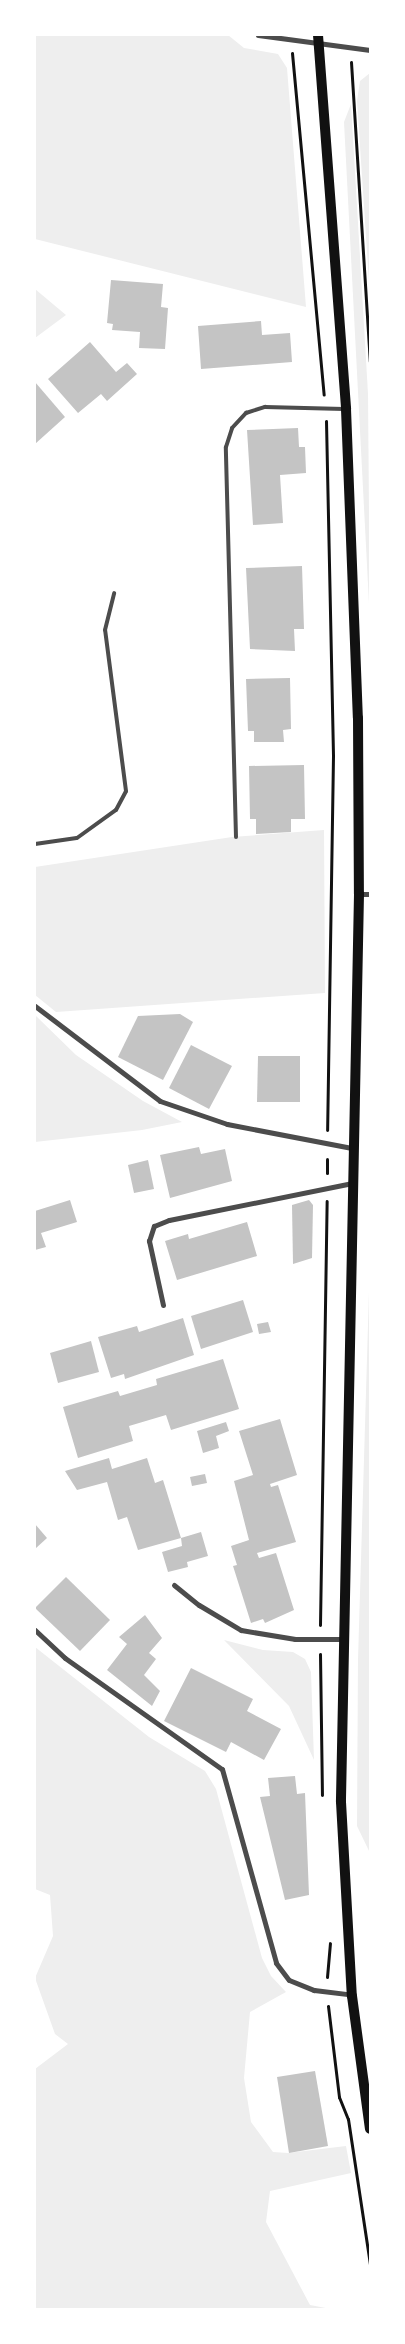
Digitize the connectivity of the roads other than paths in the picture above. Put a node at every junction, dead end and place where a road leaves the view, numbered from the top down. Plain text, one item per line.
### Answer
1 (258, 35) edge
2 (318, 38) edge
3 (370, 50) edge
4 (346, 409) junction
5 (114, 592) dead end
6 (236, 837) dead end
7 (35, 844) edge
8 (359, 894) junction
9 (370, 894) edge
10 (35, 1006) edge
11 (352, 1148) junction
12 (352, 1183) junction
13 (163, 1305) dead end
14 (174, 1585) dead end
15 (35, 1630) edge
16 (342, 1640) junction
17 (352, 1996) junction
18 (370, 2129) edge

1 - 2 street
2 - 3 street
2 - 4 main road
4 - 6 lane
4 - 8 main road
5 - 7 lane
8 - 9 street
8 - 11 main road
10 - 11 street
11 - 12 main road
12 - 13 street
12 - 16 main road
14 - 16 street
15 - 17 street
16 - 17 main road
17 - 18 main road

